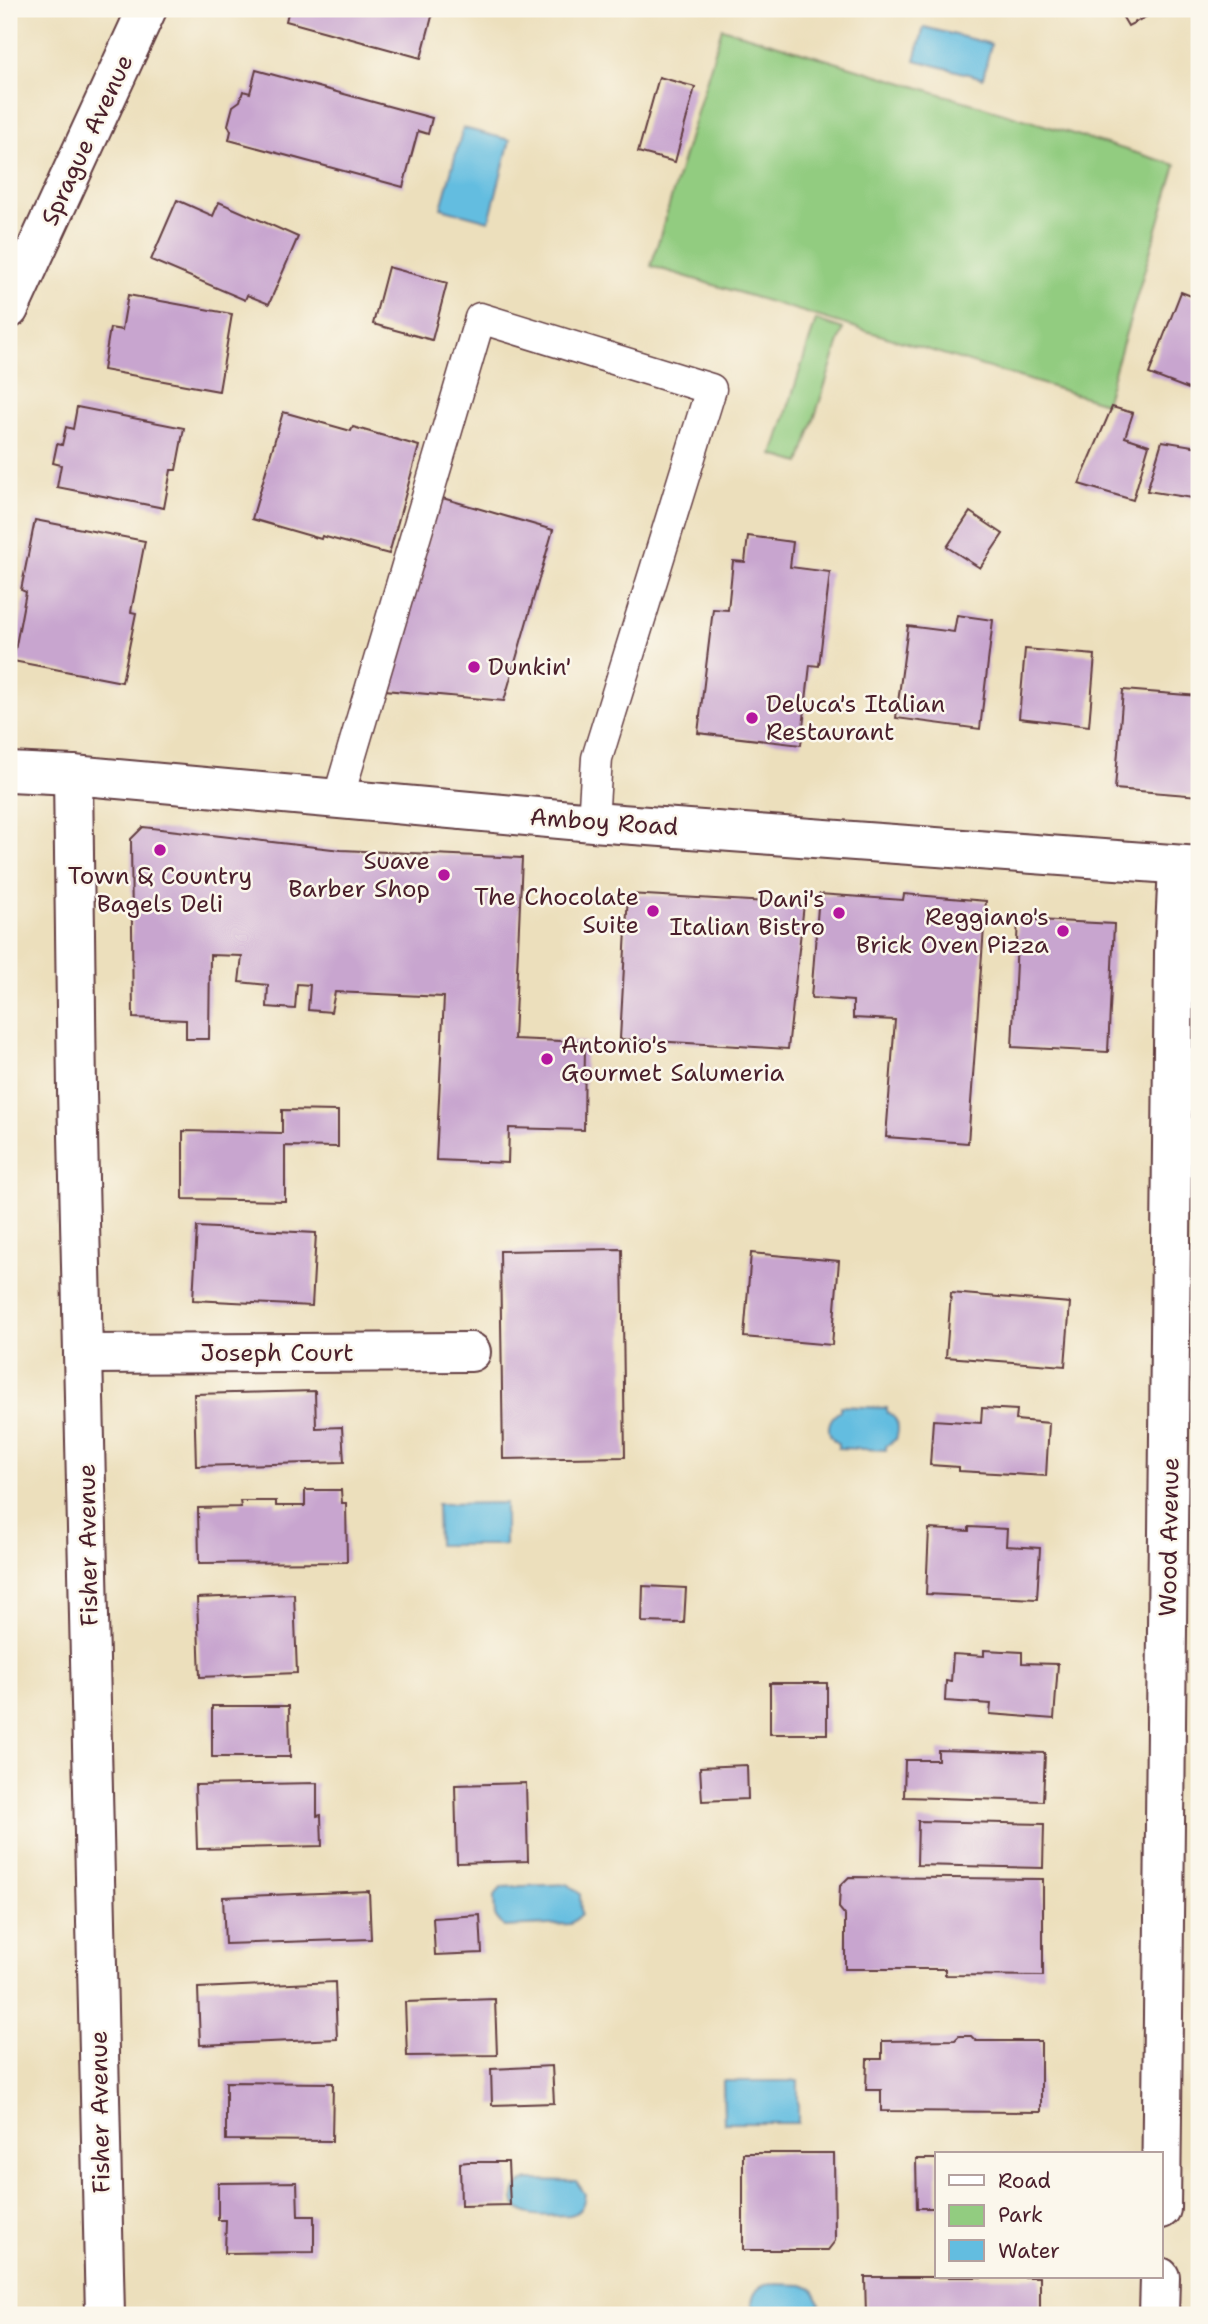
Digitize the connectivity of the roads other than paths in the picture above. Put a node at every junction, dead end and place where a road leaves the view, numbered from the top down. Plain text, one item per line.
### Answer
1 (147, 9) edge
2 (9, 309) edge
3 (9, 772) edge
4 (73, 775) junction
5 (338, 799) junction
6 (593, 822) junction
7 (1188, 865) edge
8 (471, 1352) dead end
9 (84, 1354) junction
10 (1162, 2152) edge
11 (1160, 2278) edge
12 (105, 2315) edge
13 (1159, 2315) edge

1 - 2 street, Sprague Avenue
3 - 4 street, Amboy Road
4 - 5 street, Amboy Road
4 - 9 street, Fisher Avenue
5 - 6 street, Amboy Road
5 - 6 lane
6 - 7 street, Amboy Road
7 - 10 street, Wood Avenue
8 - 9 street, Joseph Court
9 - 12 street, Fisher Avenue
11 - 13 street

